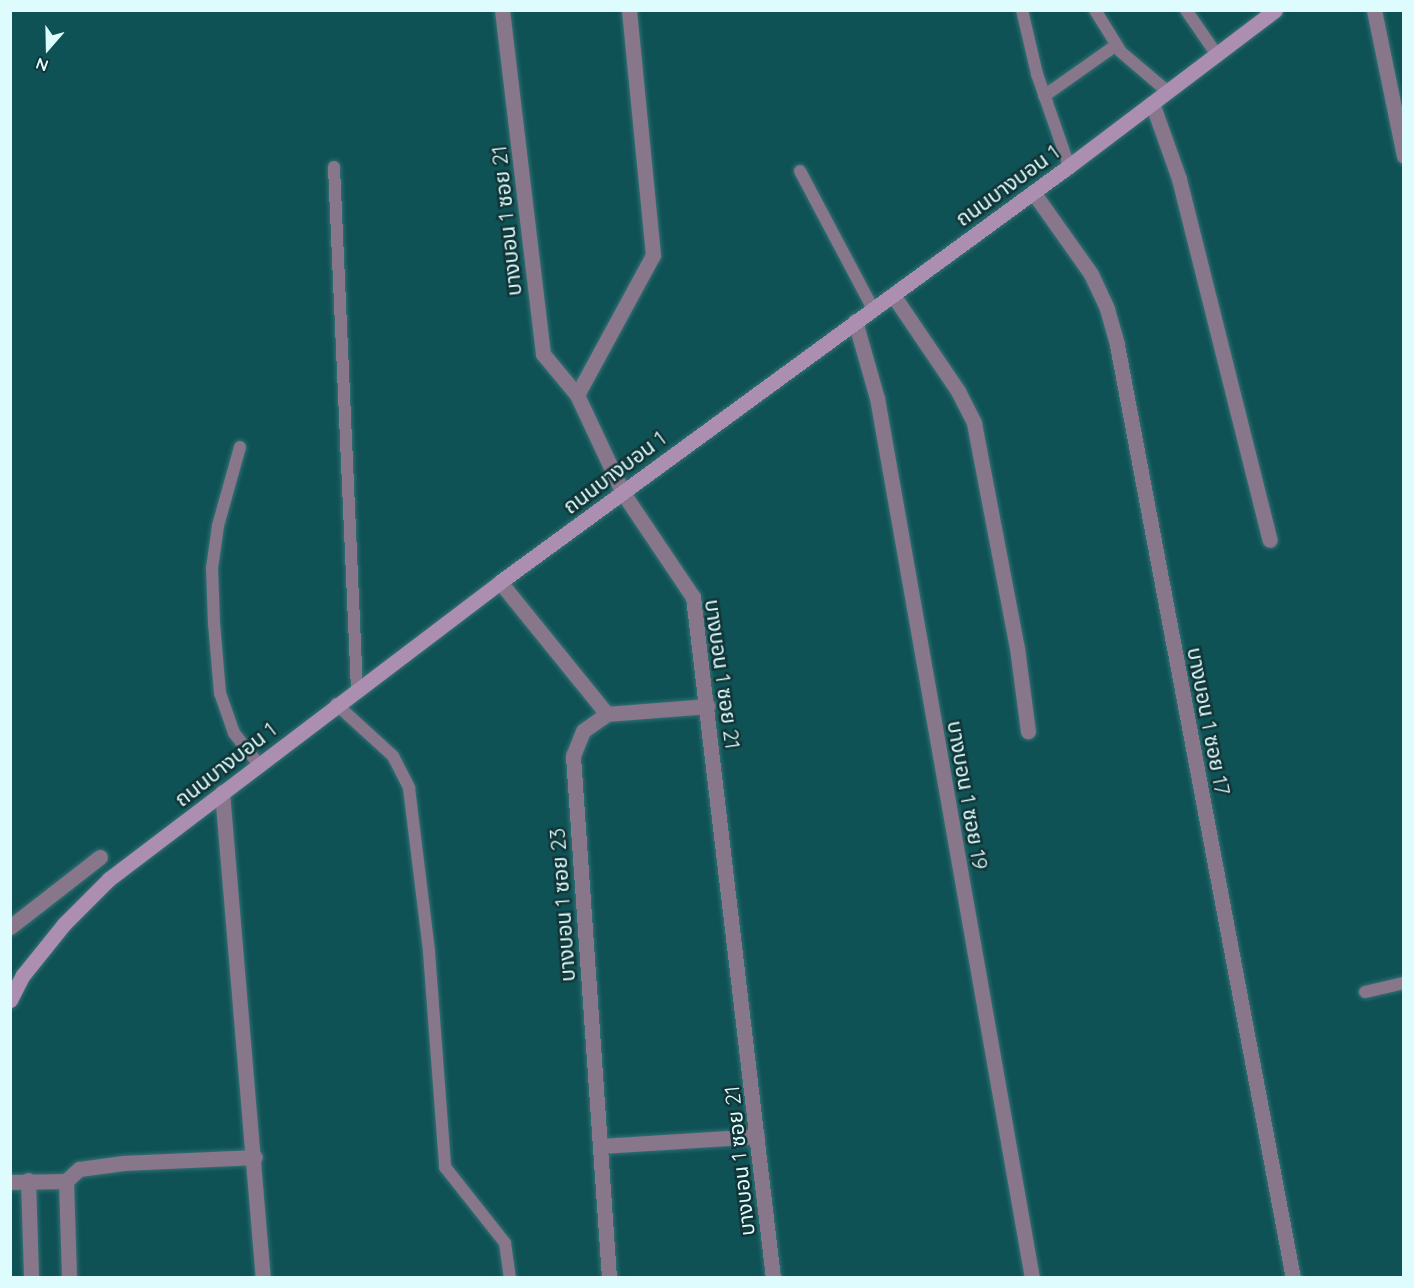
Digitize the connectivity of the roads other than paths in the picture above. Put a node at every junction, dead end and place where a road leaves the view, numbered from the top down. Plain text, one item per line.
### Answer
1 (502, 10) edge
2 (628, 10) edge
3 (1022, 10) edge
4 (1095, 10) edge
5 (1186, 10) edge
6 (1275, 10) edge
7 (1374, 10) edge
8 (1115, 46) junction
9 (1217, 55) junction
10 (1168, 92) junction
11 (1044, 96) junction
12 (1152, 103) junction
13 (1404, 156) edge
14 (1070, 166) junction
15 (334, 167) dead end
16 (800, 171) dead end
17 (1032, 192) junction
18 (893, 295) junction
19 (873, 309) junction
20 (855, 321) junction
21 (577, 395) junction
22 (240, 447) dead end
23 (623, 493) junction
24 (1270, 540) dead end
25 (500, 582) junction
26 (357, 689) junction
27 (336, 704) junction
28 (708, 706) junction
29 (607, 714) junction
30 (1028, 731) dead end
31 (259, 765) junction
32 (222, 792) junction
33 (100, 857) dead end
34 (10, 927) edge
35 (1404, 983) edge
36 (1365, 992) dead end
37 (10, 1000) edge
38 (757, 1136) junction
39 (600, 1146) junction
40 (255, 1157) junction
41 (28, 1180) junction
42 (66, 1181) junction
43 (10, 1182) edge
44 (31, 1278) edge
45 (69, 1278) edge
46 (263, 1278) edge
47 (510, 1278) edge
48 (609, 1278) edge
49 (773, 1278) edge
50 (1032, 1278) edge
51 (1293, 1278) edge

1 - 21 street, บางบอน 1 ซอย 21
2 - 21 street
3 - 11 lane
4 - 8 lane
5 - 9 lane
6 - 9 main road, ถนนบางบอน 1
7 - 13 street
8 - 10 lane
8 - 11 lane
9 - 10 main road, ถนนบางบอน 1
10 - 12 main road, ถนนบางบอน 1
11 - 14 lane
12 - 14 main road, ถนนบางบอน 1
12 - 24 street
14 - 17 main road, ถนนบางบอน 1
15 - 26 lane
16 - 19 lane
17 - 18 main road, ถนนบางบอน 1
17 - 51 street, บางบอน 1 ซอย 17
18 - 19 main road, ถนนบางบอน 1
18 - 30 street
19 - 20 main road, ถนนบางบอน 1
20 - 23 main road, ถนนบางบอน 1
20 - 50 street, บางบอน 1 ซอย 19
21 - 23 street, บางบอน 1 ซอย 21
22 - 31 lane
23 - 25 main road, ถนนบางบอน 1
23 - 28 street, บางบอน 1 ซอย 21
25 - 26 main road, ถนนบางบอน 1
25 - 29 street
26 - 27 main road, ถนนบางบอน 1
27 - 31 main road, ถนนบางบอน 1
27 - 47 lane
28 - 29 street
28 - 38 street, บางบอน 1 ซอย 21
29 - 39 street, บางบอน 1 ซอย 23
31 - 32 main road, ถนนบางบอน 1
32 - 37 main road, ถนนบางบอน 1
32 - 40 street
33 - 34 street
35 - 36 lane
38 - 39 street
38 - 49 street, บางบอน 1 ซอย 21
39 - 48 street, บางบอน 1 ซอย 23
40 - 42 street
40 - 46 street
41 - 42 street
41 - 43 street
41 - 44 street
42 - 45 street

